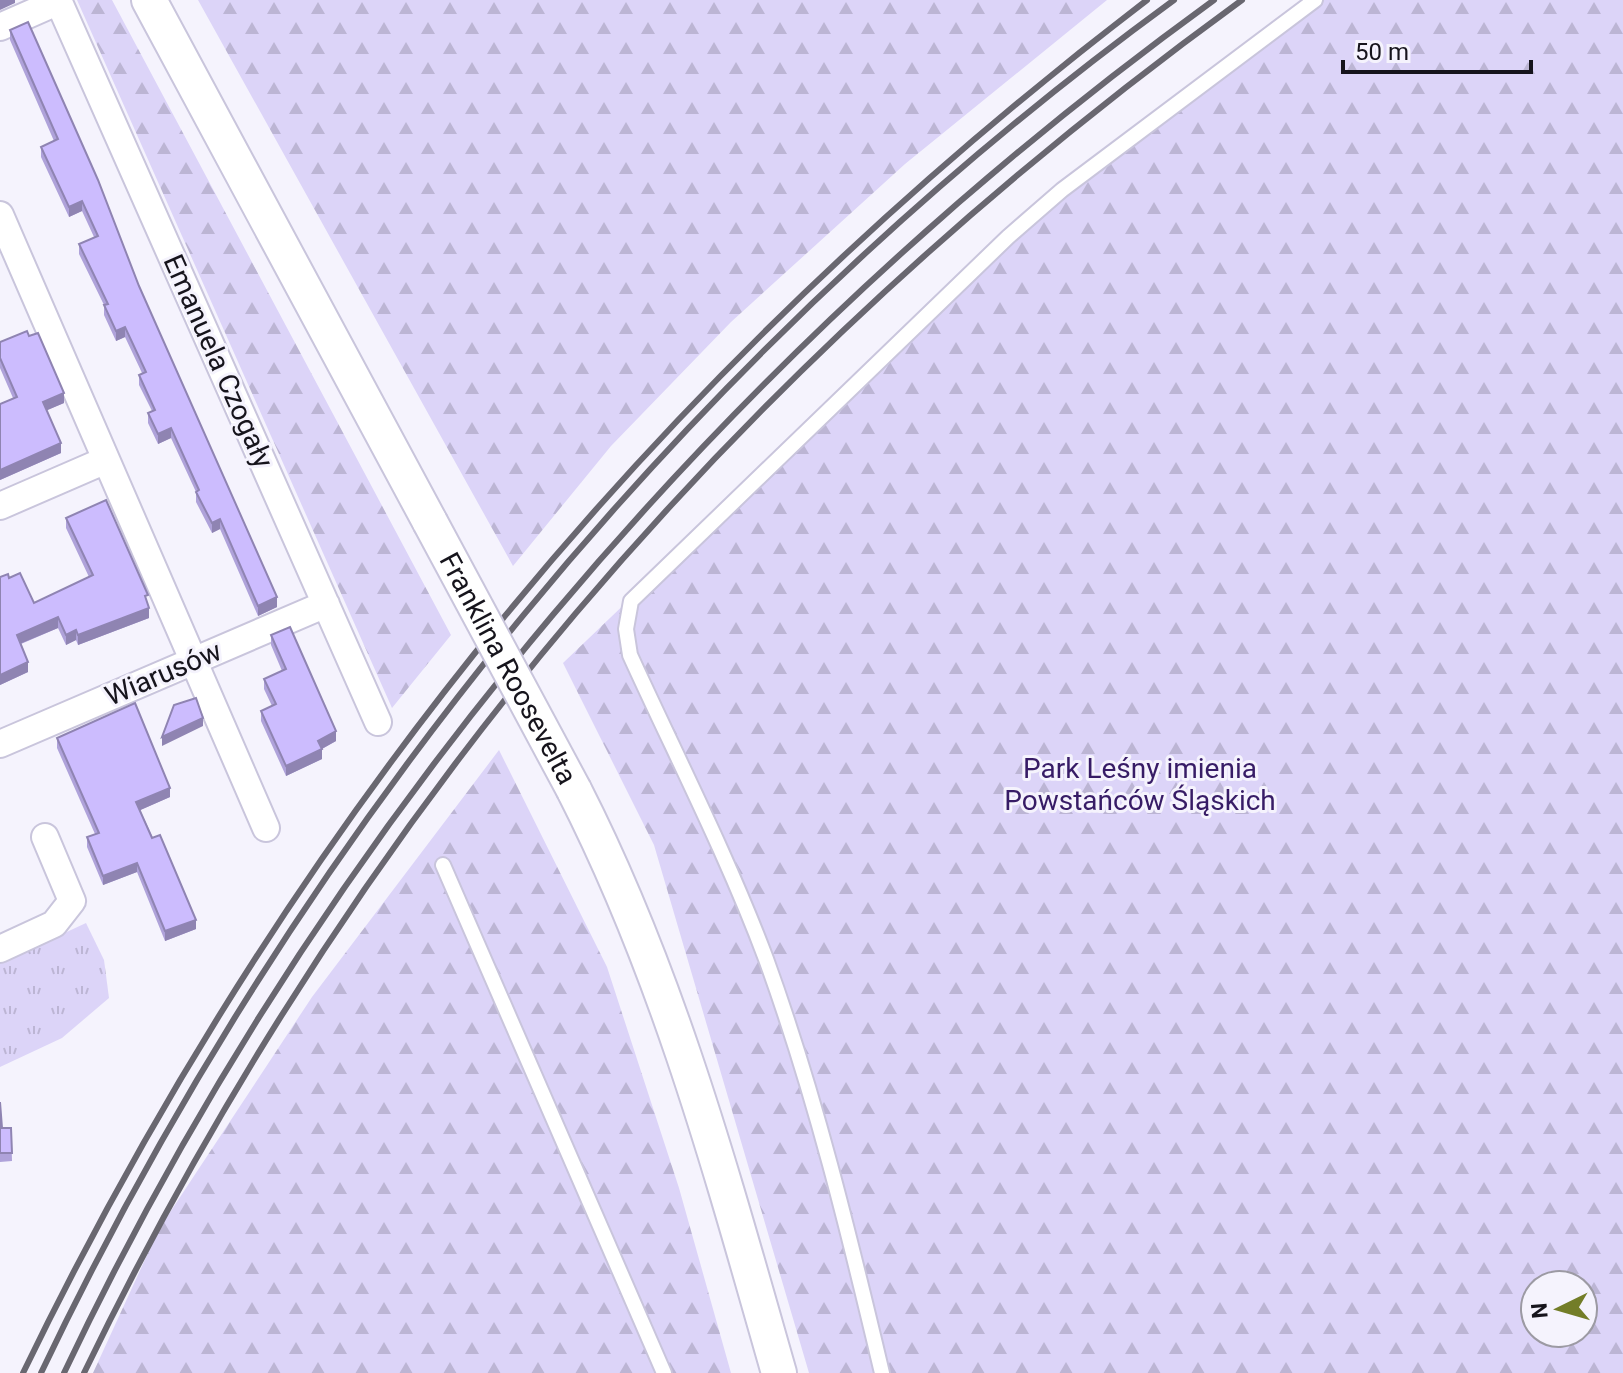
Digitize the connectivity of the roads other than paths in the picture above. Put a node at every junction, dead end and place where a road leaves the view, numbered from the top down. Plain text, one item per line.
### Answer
1 (149, 0) edge
2 (1315, 0) edge
3 (58, 1) edge
4 (0, 27) edge
5 (0, 215) edge
6 (10, 264) edge
7 (106, 460) junction
8 (0, 506) edge
9 (326, 604) junction
10 (193, 660) junction
11 (378, 722) dead end
12 (0, 744) edge
13 (266, 828) dead end
14 (45, 837) dead end
15 (443, 865) dead end
16 (0, 949) edge
17 (664, 1373) edge
18 (779, 1373) edge
19 (882, 1373) edge

1 - 18 street, Franklina Roosevelta, bridge
2 - 19 lane
3 - 4 street, Emanuela Czogały
3 - 9 street, Emanuela Czogały
5 - 6 street
6 - 7 street
7 - 8 street
7 - 10 street
9 - 10 street, Wiarusów
9 - 11 street, Emanuela Czogały
10 - 12 street, Wiarusów
10 - 13 street
14 - 16 street
15 - 17 lane

